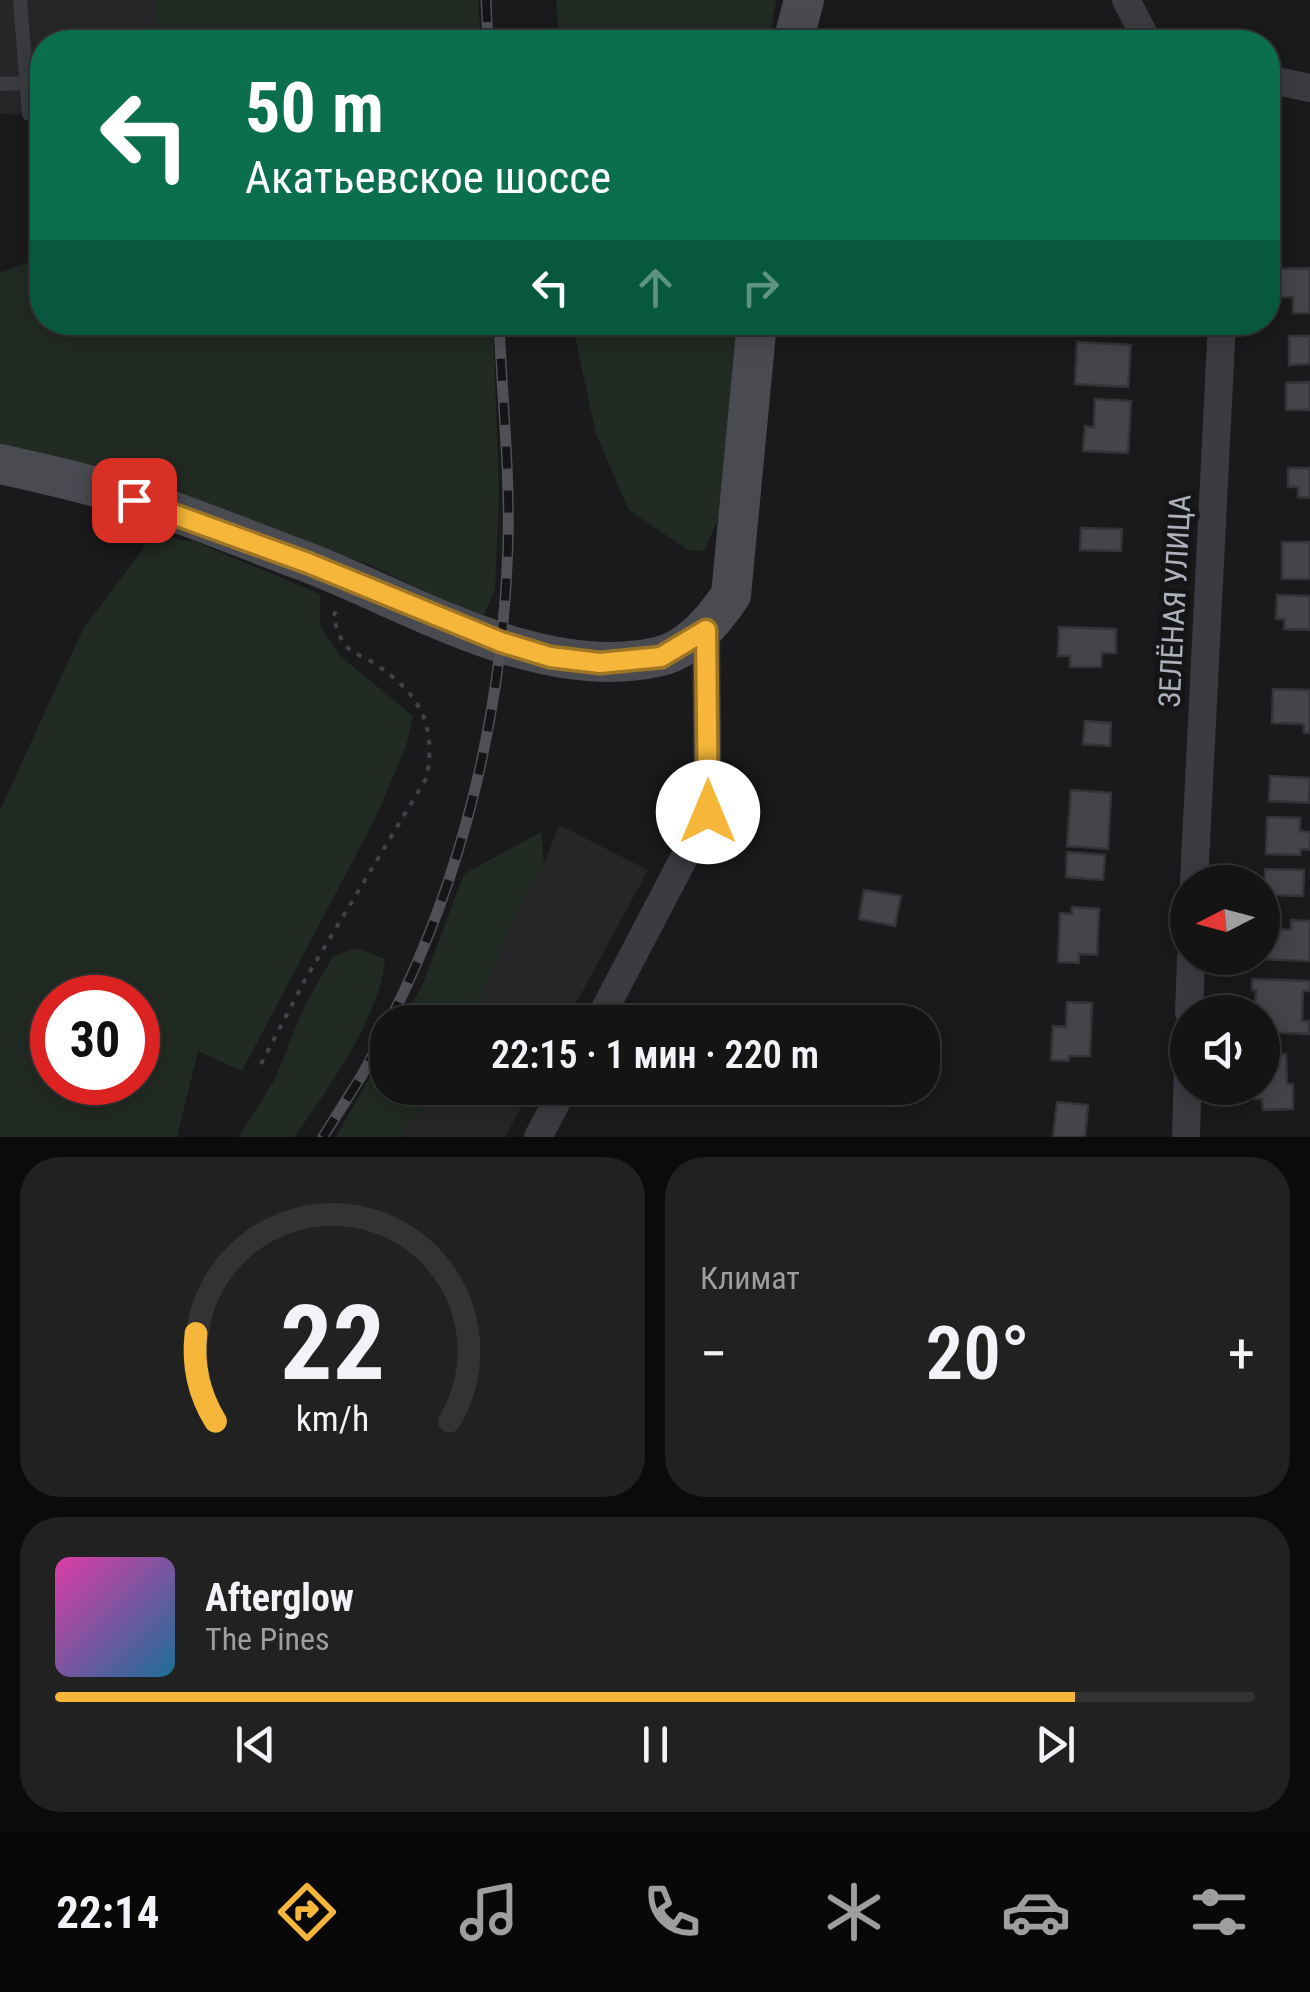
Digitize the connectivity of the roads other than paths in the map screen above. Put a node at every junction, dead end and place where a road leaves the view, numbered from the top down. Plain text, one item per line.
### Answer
1 (20, 0) edge
2 (804, 0) edge
3 (1126, 0) edge
4 (796, 30) edge
5 (1142, 30) edge
6 (1280, 82) edge
7 (26, 83) junction
8 (0, 84) edge
9 (1310, 88) edge
10 (29, 114) dead end
11 (756, 335) edge
12 (1221, 335) edge
13 (0, 464) edge
14 (706, 630) junction
15 (1195, 865) edge
16 (607, 1005) edge
17 (555, 1105) edge
18 (1187, 1105) edge
19 (538, 1137) edge
20 (1186, 1137) edge

1 - 7 lane
2 - 4 main road
3 - 5 street
6 - 9 street
7 - 8 lane
7 - 10 lane
11 - 14 main road
12 - 15 street, ЗЕЛЁНАЯ УЛИЦА
13 - 14 main road
14 - 16 street
17 - 19 street
18 - 20 street

